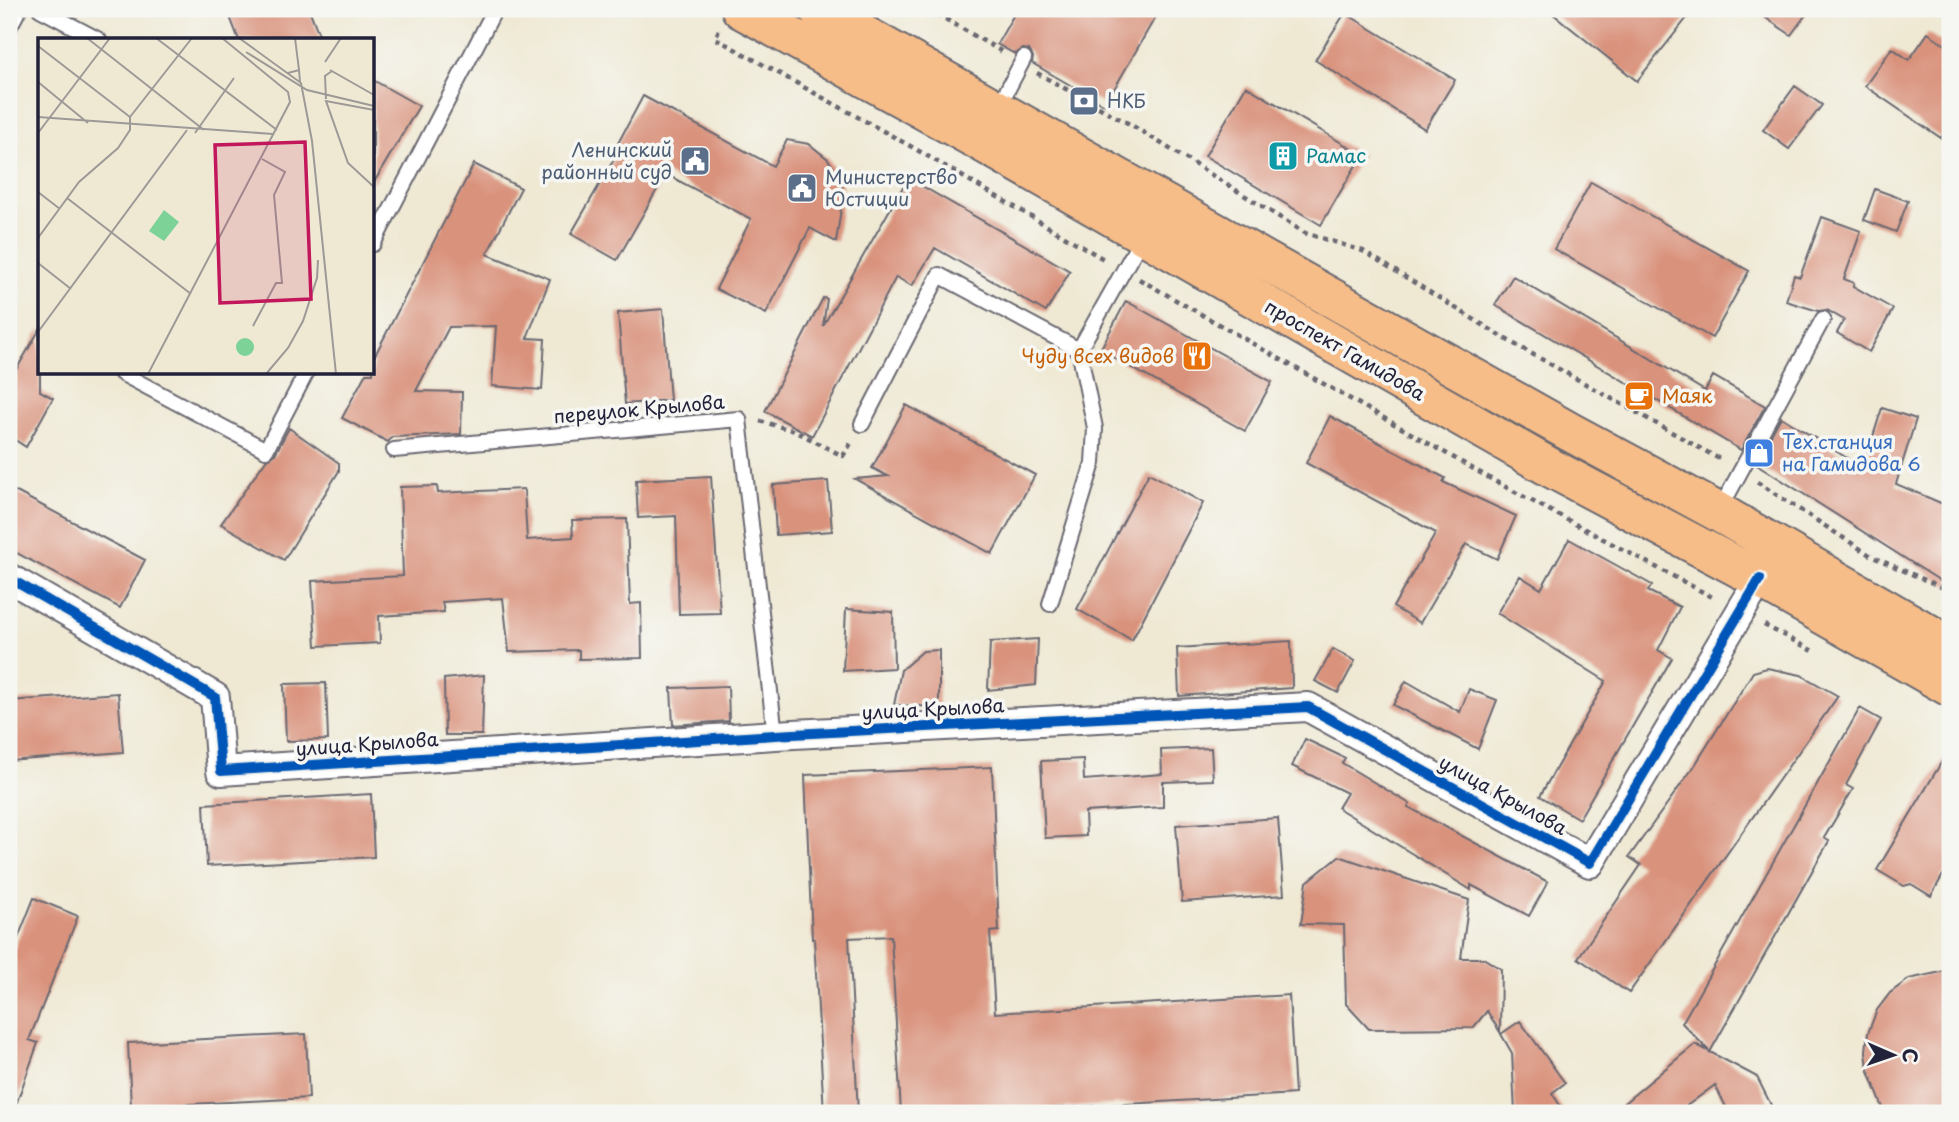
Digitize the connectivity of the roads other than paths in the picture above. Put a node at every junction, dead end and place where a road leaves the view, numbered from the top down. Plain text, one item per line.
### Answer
1 (19, 9) edge
2 (40, 9) edge
3 (495, 9) edge
4 (741, 9) edge
5 (818, 9) edge
6 (9, 28) edge
7 (95, 38) edge
8 (1022, 61) road end
9 (998, 108) junction
10 (1144, 235) junction
11 (374, 242) edge
12 (1823, 318) dead end
13 (1079, 350) junction
14 (123, 374) edge
15 (305, 374) edge
16 (862, 424) road end
17 (1570, 432) junction
18 (394, 450) dead end
19 (1551, 468) junction
20 (1718, 512) junction
21 (9, 578) edge
22 (1760, 579) junction
23 (1050, 604) dead end
24 (1950, 646) edge
25 (1950, 687) edge
26 (775, 735) junction

1 - 6 lane
2 - 7 lane
3 - 11 lane
4 - 10 main road, проспект Гамидова
5 - 9 main road, проспект Гамидова
8 - 9 lane
9 - 17 main road, проспект Гамидова
10 - 13 lane
10 - 19 main road, проспект Гамидова
12 - 20 lane
13 - 16 lane
13 - 23 lane
14 - 15 lane
17 - 19 street
17 - 20 main road, проспект Гамидова
18 - 26 lane, переулок Крылова
19 - 22 main road, проспект Гамидова
20 - 24 main road, проспект Гамидова
21 - 26 street, улица Крылова
22 - 25 main road, проспект Гамидова
22 - 26 street, улица Крылова

